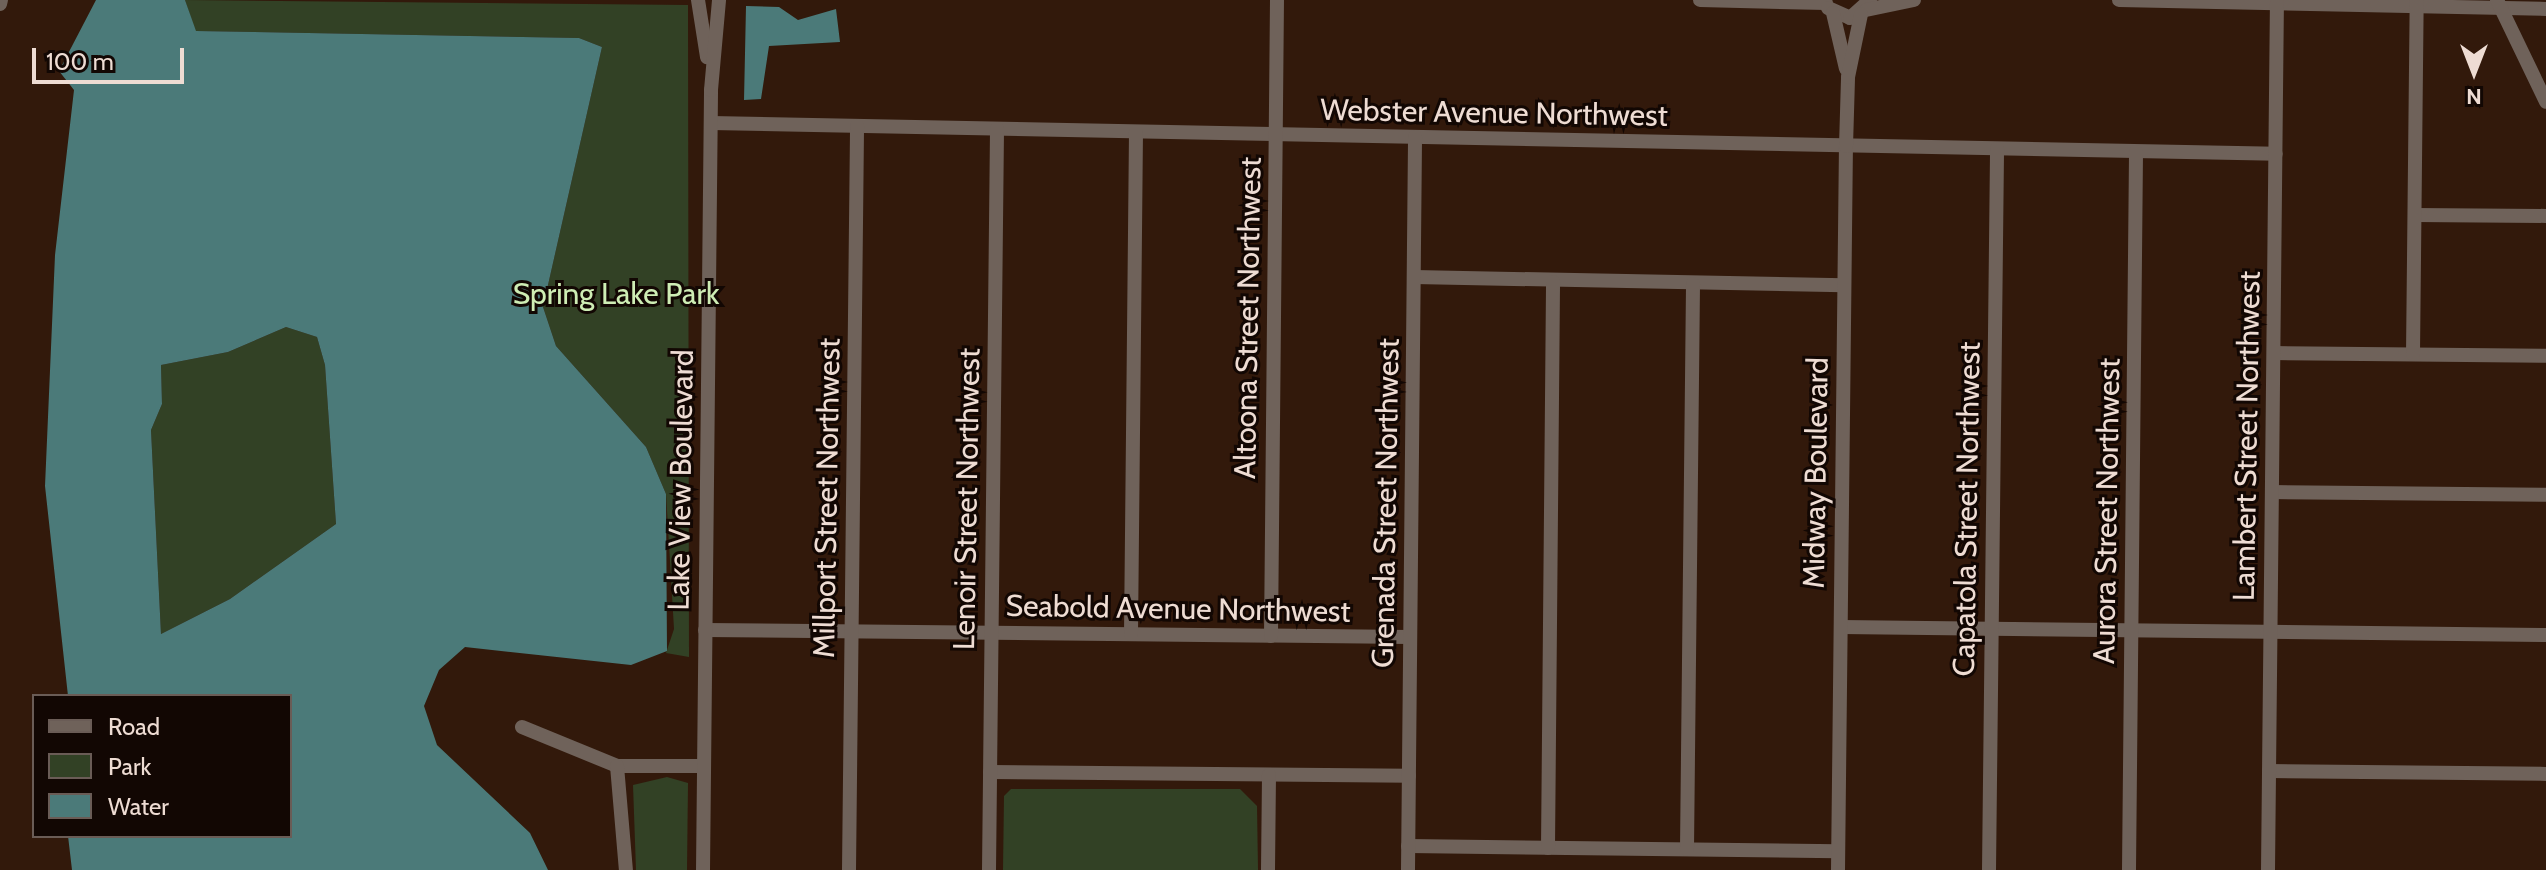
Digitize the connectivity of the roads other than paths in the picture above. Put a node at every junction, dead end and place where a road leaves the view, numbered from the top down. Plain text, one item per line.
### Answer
1 (698, 0) edge
2 (719, 0) edge
3 (1277, 0) edge
4 (1700, 0) edge
5 (1914, 0) edge
6 (2119, 0) edge
7 (2156, 0) edge
8 (2277, 3) junction
9 (2417, 3) edge
10 (2498, 4) edge
11 (1828, 5) edge
12 (1866, 8) edge
13 (2546, 9) edge
14 (1848, 77) junction
15 (711, 90) junction
16 (2546, 102) edge
17 (711, 123) junction
18 (857, 126) junction
19 (997, 129) junction
20 (1136, 132) junction
21 (1276, 134) junction
22 (1415, 137) junction
23 (1846, 146) junction
24 (1997, 149) junction
25 (2136, 152) junction
26 (2276, 154) junction
27 (2415, 215) junction
28 (2546, 216) edge
29 (1414, 277) junction
30 (1553, 282) junction
31 (1693, 284) junction
32 (1844, 285) junction
33 (2274, 353) junction
34 (2413, 354) junction
35 (2546, 356) edge
36 (2272, 492) junction
37 (2546, 495) edge
38 (1841, 627) junction
39 (1992, 629) junction
40 (705, 630) junction
41 (2131, 630) junction
42 (852, 631) junction
43 (2271, 632) junction
44 (992, 633) junction
45 (1131, 634) junction
46 (2546, 635) edge
47 (1271, 636) junction
48 (1410, 637) junction
49 (522, 727) dead end
50 (617, 766) junction
51 (704, 766) junction
52 (2269, 771) junction
53 (990, 772) junction
54 (2546, 774) edge
55 (1269, 775) junction
56 (1409, 776) junction
57 (1408, 846) junction
58 (1548, 848) junction
59 (1687, 849) junction
60 (1838, 851) junction
61 (626, 870) edge
62 (703, 870) edge
63 (849, 870) edge
64 (989, 870) edge
65 (1268, 870) edge
66 (1408, 870) edge
67 (1838, 870) edge
68 (1989, 870) edge
69 (2129, 870) edge
70 (2268, 870) edge

1 - 15 street, Lake View Boulevard
2 - 15 street, Lake View Boulevard
3 - 21 street, Altoona Street Northwest
4 - 11 street
5 - 12 street
6 - 7 street
7 - 8 street
8 - 9 street
8 - 26 street, Lambert Street Northwest
9 - 10 street
9 - 27 street
10 - 13 street
10 - 16 street
11 - 12 street
11 - 14 street, Midway Boulevard
12 - 14 street, Midway Boulevard
14 - 23 street, Midway Boulevard
15 - 17 street, Lake View Boulevard
17 - 18 street, Webster Avenue Northwest
17 - 40 street, Lake View Boulevard
18 - 19 street, Webster Avenue Northwest
18 - 42 street, Millport Street Northwest
19 - 20 street, Webster Avenue Northwest
19 - 44 street, Lenoir Street Northwest
20 - 21 street, Webster Avenue Northwest
20 - 45 street
21 - 22 street, Webster Avenue Northwest
21 - 47 street, Altoona Street Northwest
22 - 23 street, Webster Avenue Northwest
22 - 29 street, Grenada Street Northwest
23 - 24 street, Webster Avenue Northwest
23 - 32 street, Midway Boulevard
24 - 25 street, Webster Avenue Northwest
24 - 39 street, Capatola Street Northwest
25 - 26 street, Webster Avenue Northwest
25 - 41 street, Aurora Street Northwest
26 - 33 street, Lambert Street Northwest
27 - 28 street
27 - 34 street
29 - 30 street
29 - 48 street, Grenada Street Northwest
30 - 31 street
30 - 58 street
31 - 32 street
31 - 59 street
32 - 38 street, Midway Boulevard
33 - 34 street
33 - 36 street, Lambert Street Northwest
34 - 35 street
36 - 37 street
36 - 43 street, Lambert Street Northwest
38 - 39 street
38 - 60 street, Midway Boulevard
39 - 41 street
39 - 68 street, Capatola Street Northwest
40 - 42 street, Seabold Avenue Northwest
40 - 51 street, Lake View Boulevard
41 - 43 street
41 - 69 street, Aurora Street Northwest
42 - 44 street, Seabold Avenue Northwest
42 - 63 street, Millport Street Northwest
43 - 46 street
43 - 52 street, Lambert Street Northwest
44 - 45 street, Seabold Avenue Northwest
44 - 53 street, Lenoir Street Northwest
45 - 47 street, Seabold Avenue Northwest
47 - 48 street, Seabold Avenue Northwest
48 - 56 street, Grenada Street Northwest
49 - 50 street
50 - 51 street
50 - 61 street
51 - 62 street, Lake View Boulevard
52 - 54 street
52 - 70 street, Lambert Street Northwest
53 - 55 street
53 - 64 street, Lenoir Street Northwest
55 - 56 street
55 - 65 street
56 - 57 street, Grenada Street Northwest
57 - 58 street
57 - 66 street, Grenada Street Northwest
58 - 59 street
59 - 60 street
60 - 67 street, Midway Boulevard

